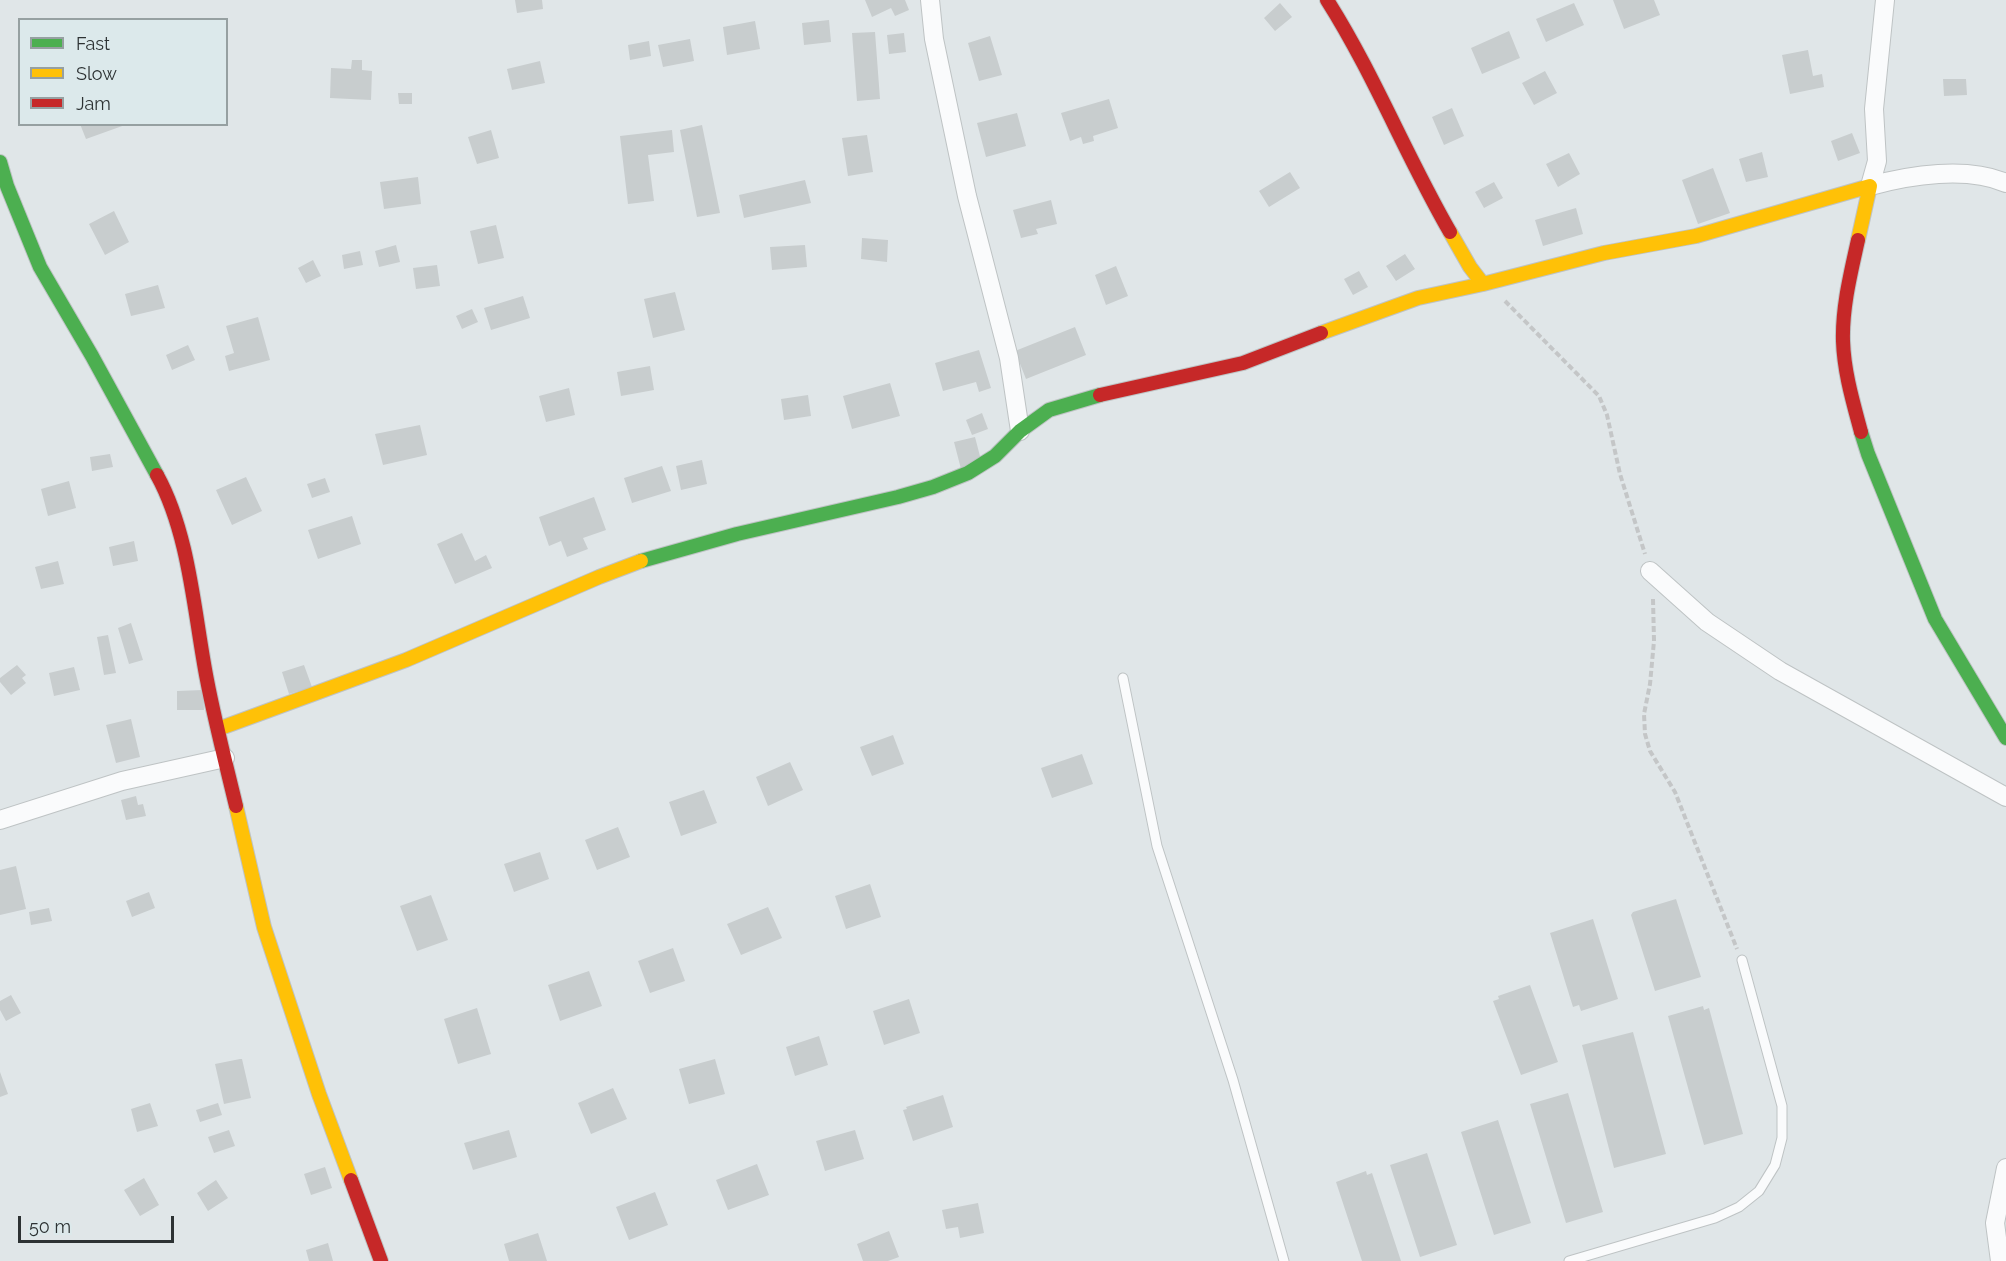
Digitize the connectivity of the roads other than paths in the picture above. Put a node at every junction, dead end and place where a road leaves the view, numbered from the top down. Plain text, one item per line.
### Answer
1 (930, 0) edge
2 (1327, 0) edge
3 (1885, 0) edge
4 (0, 162) edge
5 (2006, 183) edge
6 (1870, 186) junction
7 (1483, 284) junction
8 (1020, 431) junction
9 (1650, 571) road end
10 (1123, 678) dead end
11 (218, 729) junction
12 (2006, 738) edge
13 (225, 758) junction
14 (2006, 797) edge
15 (0, 820) edge
16 (1742, 960) road end
17 (2006, 1168) edge
18 (381, 1261) edge
19 (1284, 1261) edge
20 (1569, 1261) edge
21 (2000, 1261) edge

1 - 8 street
2 - 7 street
3 - 6 street
4 - 11 street
5 - 6 street
6 - 7 street
6 - 12 street
7 - 8 street
8 - 11 street
9 - 14 street
10 - 19 lane
11 - 13 street
13 - 15 street
13 - 18 street
16 - 20 lane
17 - 21 street

